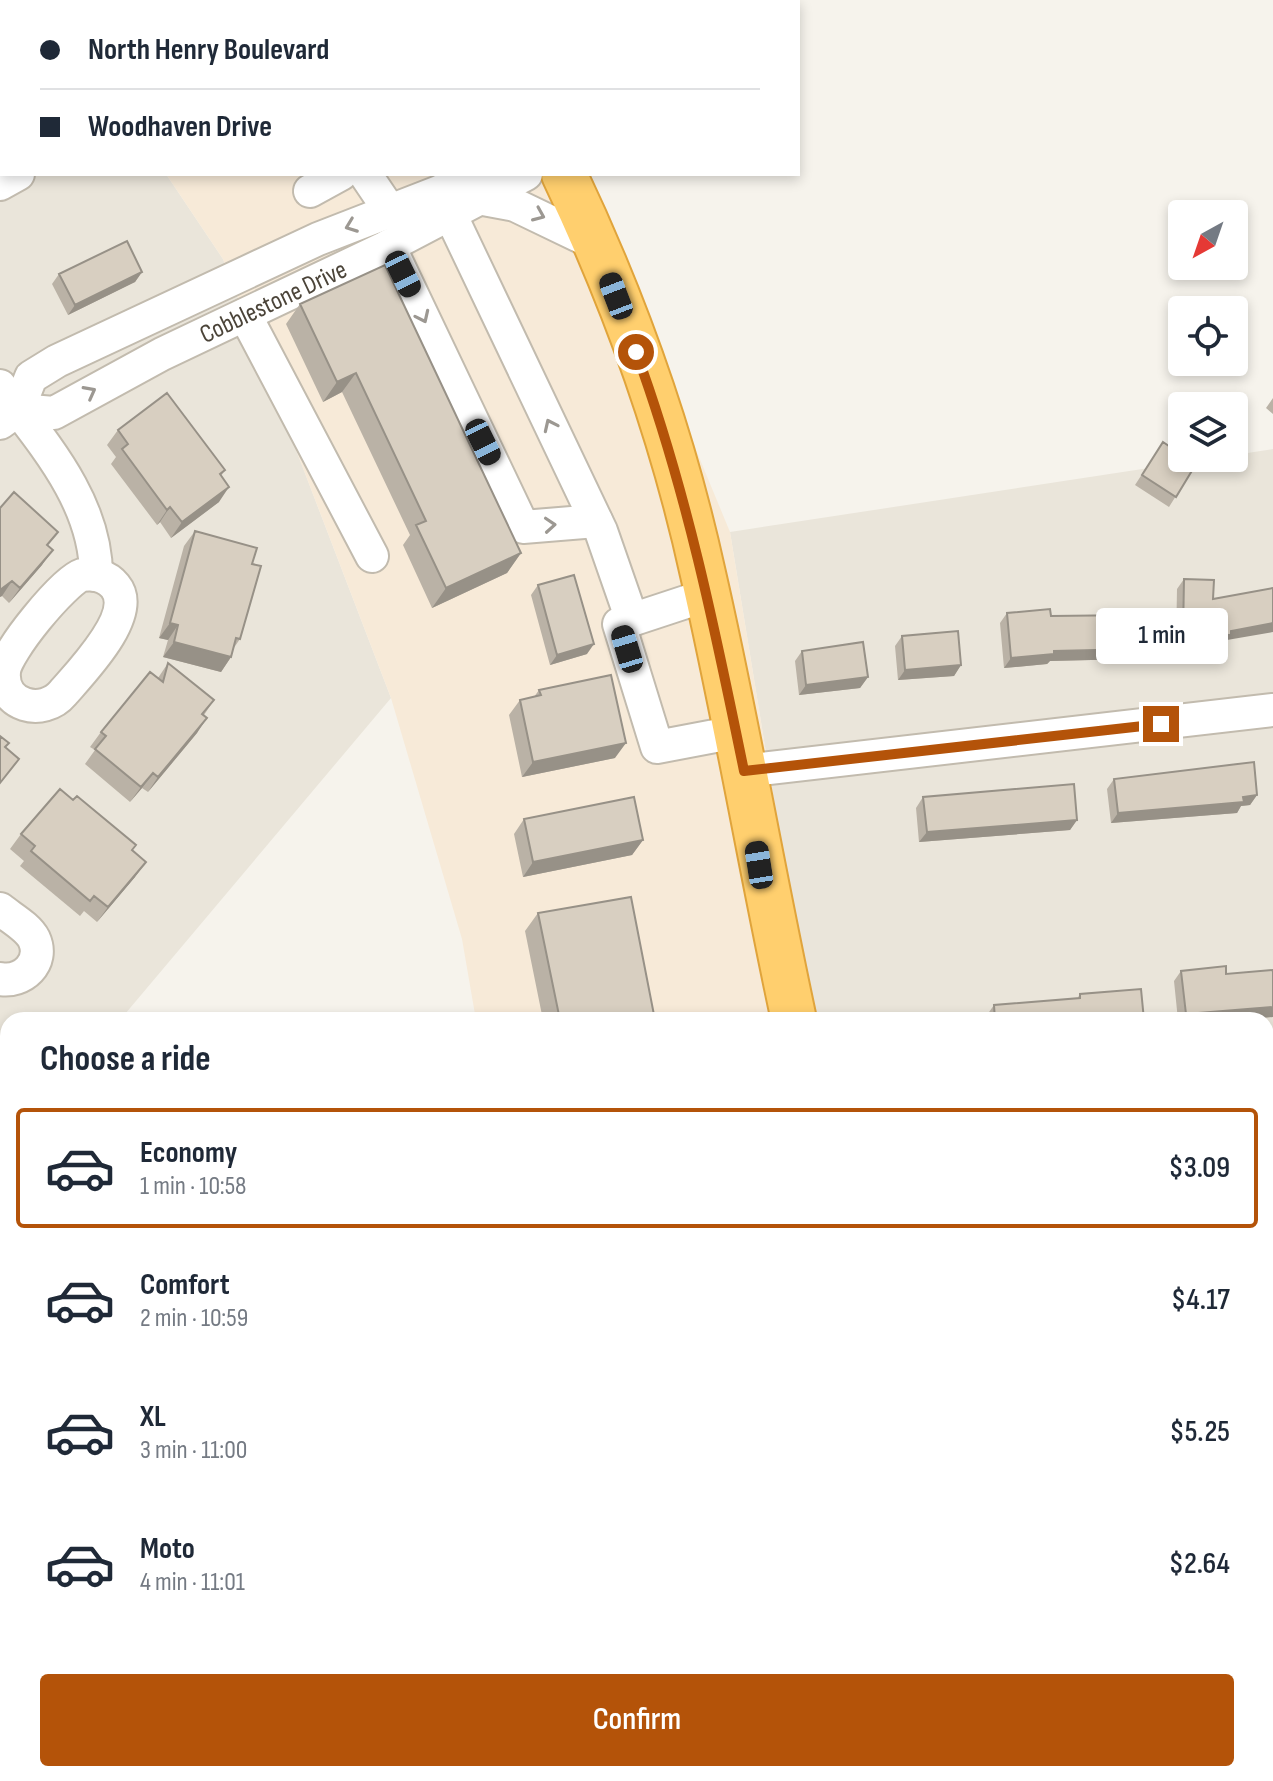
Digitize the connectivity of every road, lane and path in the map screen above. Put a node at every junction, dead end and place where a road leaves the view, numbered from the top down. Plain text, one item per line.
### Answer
1 (337, 176) edge
2 (366, 176) edge
3 (515, 176) edge
4 (565, 176) edge
5 (458, 186) edge
6 (310, 191) dead end
7 (390, 211) junction
8 (596, 244) junction
9 (389, 246) junction
10 (245, 315) junction
11 (6, 406) edge
12 (596, 521) junction
13 (372, 556) dead end
14 (96, 575) dead end
15 (707, 595) junction
16 (632, 620) junction
17 (1273, 710) edge
18 (740, 752) junction
19 (0, 909) edge
20 (0, 979) edge
21 (792, 1012) edge

1 - 6 street
2 - 7 street
3 - 5 street, Cobblestone Drive
4 - 8 highway
5 - 7 street, Cobblestone Drive
5 -> 8 street
5 - 9 street, Cobblestone Drive
12 -> 5 street
7 -> 11 street, Cobblestone Drive
8 - 15 highway
9 - 10 street, Cobblestone Drive
9 -> 12 street
11 -> 10 street, Cobblestone Drive
10 - 13 street
11 - 14 street
12 - 16 street
15 - 16 street
15 - 18 highway
16 - 18 street
17 - 18 street
18 - 21 highway
19 - 20 street

